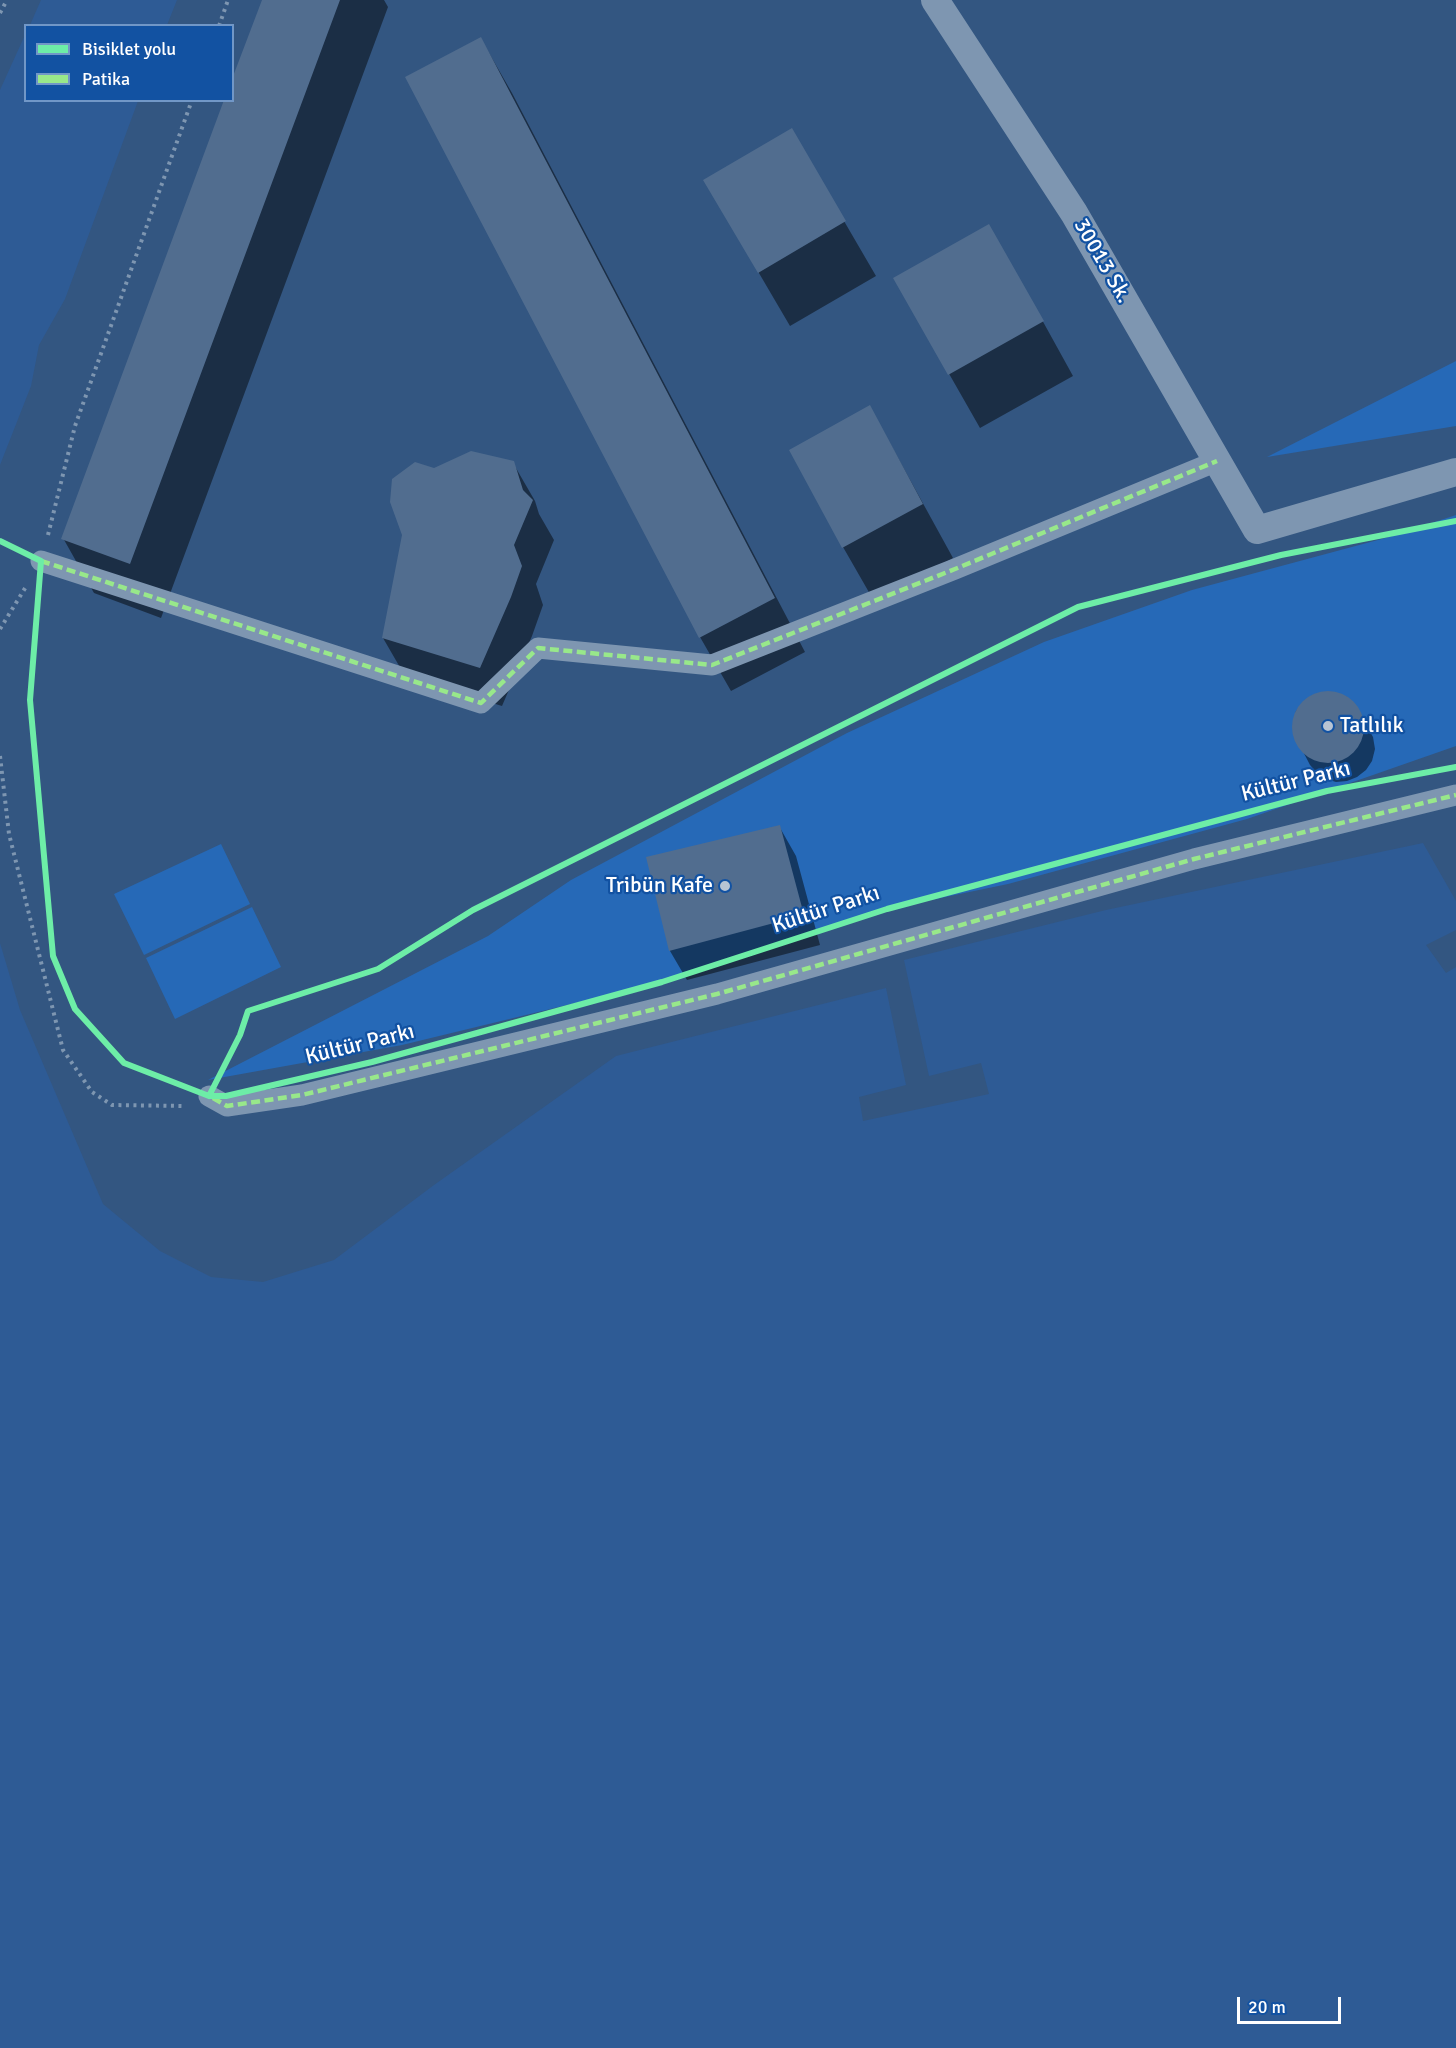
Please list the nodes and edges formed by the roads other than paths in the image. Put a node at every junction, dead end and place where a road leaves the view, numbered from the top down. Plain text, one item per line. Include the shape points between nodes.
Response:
1 (935, 0) edge
2 (1217, 460) junction
3 (1456, 472) edge
4 (41, 561) road end
5 (1456, 795) edge
6 (218, 1101) road end

1 - 2 street, 30013 Sk. via 1074,213
2 - 3 street, 30013 Sk. via 1257,530
2 - 4 street via 712,665 538,648 481,703
5 - 6 street, Kültür Parkı via 1194,859 717,994 302,1095

